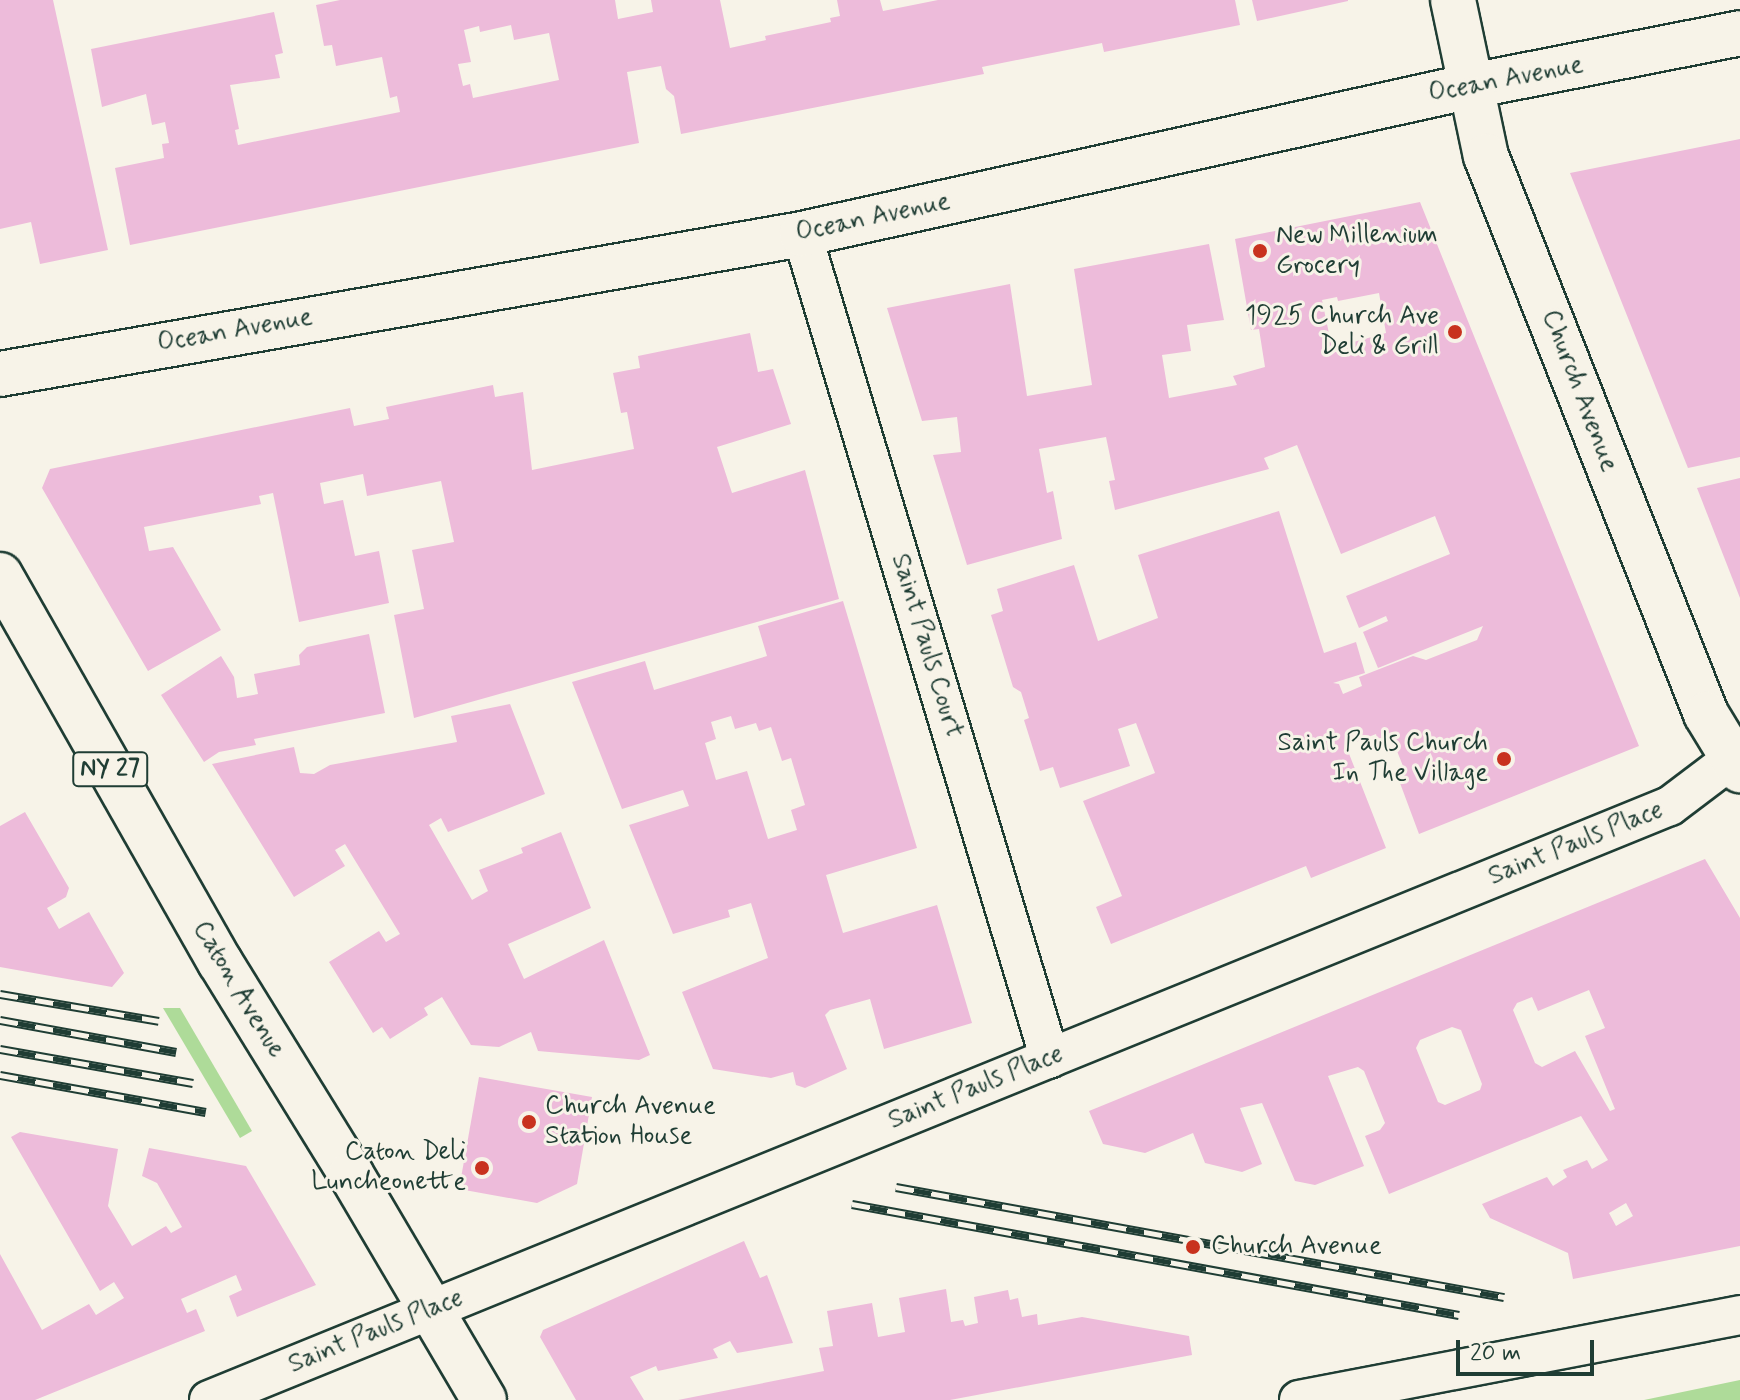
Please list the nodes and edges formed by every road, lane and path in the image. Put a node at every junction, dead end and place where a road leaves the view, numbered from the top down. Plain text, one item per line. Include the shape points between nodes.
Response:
1 (1453, 0) edge
2 (1740, 33) edge
3 (1471, 86) junction
4 (802, 234) junction
5 (0, 374) edge
6 (0, 575) edge
7 (1738, 761) edge
8 (1050, 1059) junction
9 (431, 1309) junction
10 (1740, 1315) edge
11 (209, 1400) edge
12 (484, 1400) edge
13 (1299, 1400) edge

1 - 3 main road, Church Avenue
2 - 3 main road, Ocean Avenue
3 - 4 main road, Ocean Avenue
3 - 7 main road, Church Avenue via 1486,156 1706,714
4 - 5 main road, Ocean Avenue
4 - 8 street, Saint Pauls Court
6 - 9 main road, Caton Avenue / NY 27 via 220,962
7 - 8 street, Saint Pauls Place via 1670,806
8 - 9 street, Saint Pauls Place
9 - 11 street, Saint Pauls Place
9 - 12 main road, Caton Avenue / NY 27
10 - 13 street

